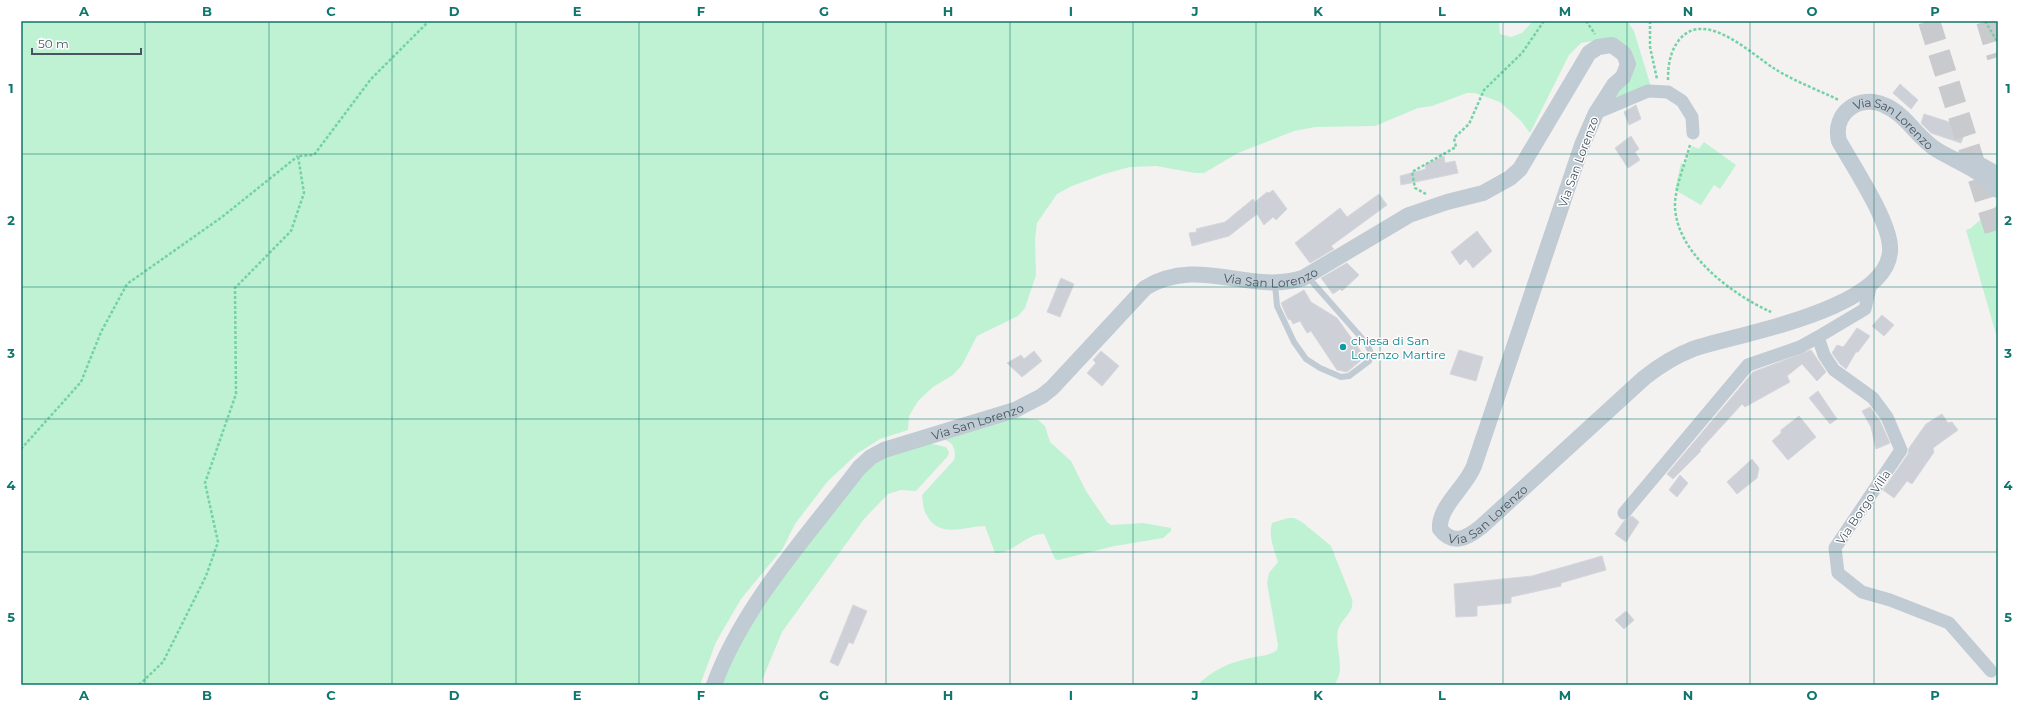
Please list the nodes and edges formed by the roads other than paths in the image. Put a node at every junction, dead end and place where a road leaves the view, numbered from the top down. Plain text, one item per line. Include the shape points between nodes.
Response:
1 (1596, 113) junction
2 (1693, 133) road end
3 (1966, 164) junction
4 (1998, 173) edge
5 (1998, 190) edge
6 (1307, 276) junction
7 (1275, 282) junction
8 (1871, 283) junction
9 (1818, 337) junction
10 (1624, 512) dead end
11 (1991, 671) dead end
12 (714, 685) edge

1 - 2 street via 1648,91 1662,92 1682,101 1692,117
1 - 6 street, Via San Lorenzo via 1627,69 1624,54 1612,45 1598,46 1589,53 1520,170 1492,190 1409,215
1 - 8 street, Via San Lorenzo via 1582,145 1474,466 1465,484 1442,514 1440,529 1445,535 1454,539 1470,536 1662,364 1693,349 1821,312
3 - 4 street via 1978,162
3 - 5 street, Via San Lorenzo via 1977,170
3 - 8 street, Via San Lorenzo via 1936,150 1897,111 1883,104 1867,102 1852,106 1841,116 1837,132 1882,220 1890,247 1884,270
6 - 7 street, Via San Lorenzo
6 - 7 lane via 1367,344 1371,353 1369,361 1349,376 1341,377 1306,359 1294,342 1277,306
7 - 12 street, Via San Lorenzo via 1187,274 1159,280 1145,288 1042,396 1015,410 884,450 871,457 755,603 721,666
8 - 9 street via 1865,309
9 - 10 street via 1800,347 1748,365
9 - 11 street, Via Borgo Villa via 1824,355 1834,370 1873,398 1887,417 1901,450 1835,548 1838,573 1862,592 1890,600 1949,624

